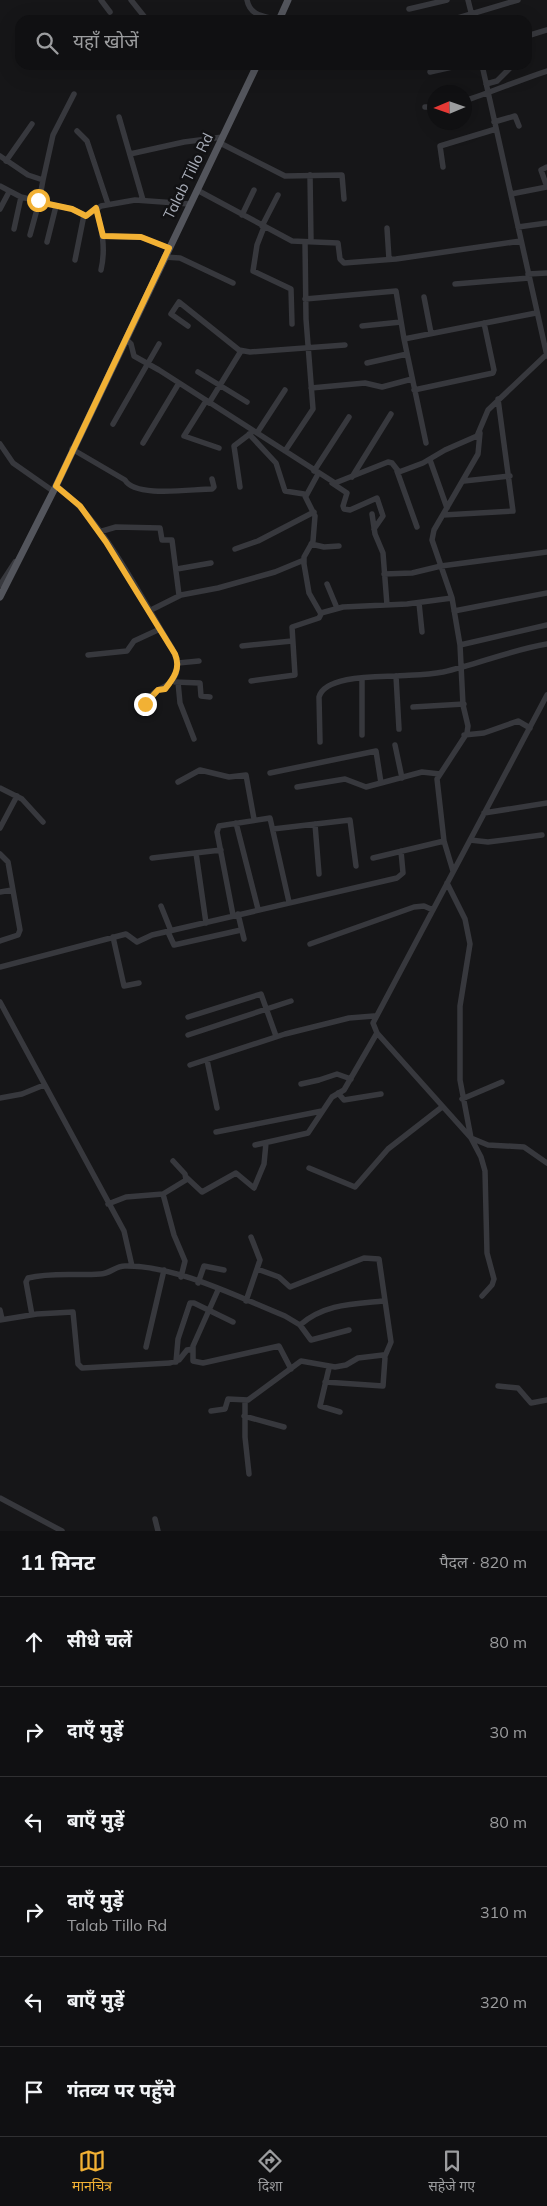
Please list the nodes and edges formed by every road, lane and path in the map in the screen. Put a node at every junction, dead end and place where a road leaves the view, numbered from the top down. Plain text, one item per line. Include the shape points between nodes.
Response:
1 (101, 0) edge
2 (131, 0) edge
3 (247, 0) edge
4 (288, 0) edge
5 (447, 0) edge
6 (468, 0) edge
7 (518, 0) edge
8 (409, 9) dead end
9 (110, 12) dead end
10 (143, 15) edge
11 (260, 15) edge
12 (280, 15) edge
13 (474, 15) edge
14 (477, 15) edge
15 (547, 30) edge
16 (532, 34) edge
17 (255, 70) edge
18 (439, 70) edge
19 (484, 70) edge
20 (508, 70) edge
21 (547, 71) edge
22 (430, 72) dead end
23 (489, 83) junction
24 (490, 93) junction
25 (74, 94) dead end
26 (472, 99) edge
27 (119, 117) dead end
28 (498, 121) junction
29 (32, 124) dead end
30 (519, 126) dead end
31 (496, 129) junction
32 (77, 131) dead end
33 (221, 140) junction
34 (130, 154) junction
35 (0, 156) edge
36 (6, 161) junction
37 (443, 167) dead end
38 (547, 167) edge
39 (310, 176) junction
40 (43, 180) junction
41 (0, 186) edge
42 (547, 187) edge
43 (197, 190) junction
44 (254, 190) dead end
45 (10, 192) junction
46 (513, 194) junction
47 (278, 195) dead end
48 (21, 197) junction
49 (344, 199) dead end
50 (143, 200) junction
51 (38, 202) junction
52 (108, 204) junction
53 (190, 204) junction
54 (56, 206) junction
55 (96, 208) junction
56 (0, 209) edge
57 (84, 215) junction
58 (242, 215) junction
59 (547, 223) edge
60 (263, 226) junction
61 (522, 227) junction
62 (14, 228) dead end
63 (387, 228) dead end
64 (30, 235) dead end
65 (103, 236) junction
66 (521, 241) junction
67 (47, 242) dead end
68 (308, 242) junction
69 (169, 248) junction
70 (164, 257) junction
71 (389, 259) junction
72 (75, 260) dead end
73 (101, 270) dead end
74 (547, 273) edge
75 (531, 275) junction
76 (233, 283) dead end
77 (455, 284) dead end
78 (424, 296) dead end
79 (306, 298) junction
80 (536, 313) junction
81 (401, 322) junction
82 (484, 323) junction
83 (544, 323) edge
84 (292, 324) dead end
85 (188, 326) dead end
86 (362, 326) dead end
87 (431, 333) junction
88 (126, 339) junction
89 (404, 339) junction
90 (159, 344) dead end
91 (345, 345) dead end
92 (308, 348) junction
93 (241, 351) junction
94 (407, 354) junction
95 (547, 355) edge
96 (367, 363) dead end
97 (146, 369) junction
98 (198, 372) dead end
99 (412, 379) junction
100 (177, 386) junction
101 (220, 386) junction
102 (311, 388) junction
103 (284, 390) dead end
104 (414, 390) junction
105 (498, 399) junction
106 (207, 402) junction
107 (246, 402) dead end
108 (391, 414) dead end
109 (349, 417) dead end
110 (113, 424) dead end
111 (252, 433) junction
112 (480, 433) junction
113 (143, 443) dead end
114 (426, 443) dead end
115 (0, 444) edge
116 (219, 448) dead end
117 (72, 450) junction
118 (285, 451) junction
119 (430, 460) junction
120 (397, 471) junction
121 (316, 473) junction
122 (510, 476) junction
123 (352, 477) junction
124 (212, 479) dead end
125 (464, 481) junction
126 (332, 483) junction
127 (240, 487) dead end
128 (55, 489) junction
129 (306, 496) junction
130 (447, 508) junction
131 (314, 512) junction
132 (372, 514) dead end
133 (443, 515) junction
134 (417, 528) dead end
135 (374, 529) junction
136 (99, 532) junction
137 (311, 544) junction
138 (339, 546) dead end
139 (235, 549) dead end
140 (547, 552) edge
141 (21, 555) junction
142 (304, 560) junction
143 (211, 563) dead end
144 (441, 566) junction
145 (176, 569) junction
146 (384, 574) junction
147 (327, 584) dead end
148 (0, 586) edge
149 (547, 593) edge
150 (180, 595) junction
151 (0, 596) edge
152 (452, 598) junction
153 (418, 603) junction
154 (387, 605) junction
155 (337, 608) junction
156 (149, 611) junction
157 (454, 611) junction
158 (321, 613) junction
159 (547, 625) edge
160 (160, 629) junction
161 (422, 632) dead end
162 (292, 641) junction
163 (547, 644) edge
164 (460, 645) junction
165 (242, 646) dead end
166 (88, 656) dead end
167 (199, 661) dead end
168 (178, 663) junction
169 (462, 666) junction
170 (396, 676) junction
171 (362, 678) junction
172 (251, 681) dead end
173 (170, 682) junction
174 (178, 682) junction
175 (547, 695) edge
176 (210, 697) dead end
177 (464, 704) junction
178 (136, 706) dead end
179 (413, 707) dead end
180 (530, 728) junction
181 (399, 729) dead end
182 (362, 735) dead end
183 (464, 735) junction
184 (194, 739) dead end
185 (320, 742) dead end
186 (395, 745) dead end
187 (270, 773) dead end
188 (440, 774) junction
189 (402, 778) junction
190 (178, 782) dead end
191 (381, 783) junction
192 (297, 787) dead end
193 (0, 788) edge
194 (17, 796) junction
195 (547, 803) edge
196 (484, 813) junction
197 (254, 820) junction
198 (43, 822) dead end
199 (236, 822) junction
200 (315, 824) junction
201 (0, 828) edge
202 (273, 829) junction
203 (542, 835) dead end
204 (470, 840) junction
205 (444, 841) junction
206 (221, 850) junction
207 (401, 851) junction
208 (196, 853) junction
209 (0, 854) edge
210 (152, 858) dead end
211 (373, 858) dead end
212 (356, 866) dead end
213 (453, 871) junction
214 (319, 874) dead end
215 (447, 883) junction
216 (12, 890) junction
217 (0, 892) edge
218 (289, 902) junction
219 (161, 906) dead end
220 (258, 909) junction
221 (433, 910) junction
222 (235, 915) junction
223 (206, 923) junction
224 (242, 930) junction
225 (170, 931) junction
226 (113, 937) junction
227 (244, 939) dead end
228 (0, 941) edge
229 (310, 944) dead end
230 (0, 967) edge
231 (140, 983) dead end
232 (291, 1001) dead end
233 (0, 1002) edge
234 (267, 1008) junction
235 (374, 1016) junction
236 (188, 1018) dead end
237 (377, 1033) junction
238 (188, 1034) dead end
239 (276, 1036) junction
240 (206, 1060) junction
241 (190, 1065) dead end
242 (350, 1079) junction
243 (502, 1082) dead end
244 (301, 1084) dead end
245 (44, 1085) junction
246 (338, 1093) junction
247 (381, 1094) dead end
248 (0, 1098) edge
249 (462, 1099) junction
250 (217, 1108) dead end
251 (442, 1108) junction
252 (322, 1111) junction
253 (216, 1132) dead end
254 (471, 1138) junction
255 (266, 1142) junction
256 (254, 1145) dead end
257 (173, 1161) dead end
258 (547, 1163) edge
259 (309, 1168) dead end
260 (186, 1177) junction
261 (163, 1194) junction
262 (108, 1204) junction
263 (251, 1237) dead end
264 (132, 1266) junction
265 (257, 1269) junction
266 (164, 1270) junction
267 (224, 1270) dead end
268 (180, 1276) junction
269 (198, 1282) junction
270 (218, 1290) junction
271 (482, 1296) dead end
272 (246, 1301) junction
273 (383, 1301) junction
274 (0, 1310) edge
275 (209, 1310) junction
276 (32, 1314) junction
277 (1, 1319) edge
278 (233, 1322) dead end
279 (300, 1325) junction
280 (349, 1330) dead end
281 (146, 1348) dead end
282 (193, 1349) junction
283 (385, 1356) junction
284 (176, 1362) junction
285 (329, 1368) junction
286 (291, 1369) junction
287 (325, 1382) junction
288 (498, 1386) dead end
289 (547, 1400) edge
290 (244, 1401) junction
291 (211, 1412) dead end
292 (340, 1412) dead end
293 (244, 1416) junction
294 (284, 1427) dead end
295 (249, 1474) dead end
296 (0, 1498) edge
297 (155, 1519) dead end
298 (62, 1531) edge
299 (158, 1531) edge

1 - 9 street
2 - 10 street
3 - 11 street via 250,10
4 - 12 main road
5 - 8 street
6 - 13 street
7 - 14 street
15 - 16 street
17 - 33 main road, Talab Tillo Rd
18 - 22 street
19 - 23 street
20 - 23 street
21 - 24 street
23 - 24 street
24 - 26 street
24 - 28 street
25 - 40 street via 55,130
27 - 34 street
28 - 30 street via 515,116
28 - 31 street
29 - 36 street
31 - 37 street via 440,146
31 - 46 street
32 - 52 street via 87,141
33 - 34 street via 184,142
33 - 39 street via 285,176
33 - 43 main road, Talab Tillo Rd
34 - 50 street
35 - 36 street
36 - 40 street
38 - 42 street via 541,170
39 - 49 street via 342,175
39 - 68 street
40 - 51 street
41 - 45 street
42 - 46 street
43 - 53 main road, Talab Tillo Rd
43 - 58 street
44 - 58 street
45 - 48 street
45 - 56 street
46 - 61 street
47 - 60 street
48 - 51 street
48 - 62 street
50 - 52 street
50 - 53 street
51 - 54 street
51 - 64 street
52 - 55 street
53 - 69 main road, Talab Tillo Rd
54 - 57 street
54 - 67 street
55 - 57 street
55 - 65 street
57 - 72 street
58 - 60 street
59 - 61 street
60 - 68 street via 292,241
60 - 84 street via 253,271 290,288
61 - 66 street
63 - 71 street
65 - 69 street via 141,237
65 - 73 street
66 - 71 street
66 - 75 street
68 - 71 street via 339,243 342,262
68 - 79 street
69 - 70 main road, Talab Tillo Rd
70 - 76 street via 180,258
70 - 88 main road, Talab Tillo Rd
74 - 75 street
75 - 77 street
75 - 80 street
78 - 87 street
79 - 81 street via 395,290
79 - 92 street
80 - 82 street
80 - 83 street
81 - 86 street
81 - 89 street
82 - 87 street
82 - 104 street via 493,373
83 - 95 street
85 - 93 street via 171,314 179,302
87 - 89 street
88 - 97 street via 131,344 132,355
88 - 117 main road, Talab Tillo Rd
89 - 94 street
90 - 97 street
91 - 92 street
92 - 93 street
92 - 102 street
93 - 101 street
94 - 96 street
94 - 99 street
95 - 105 street
97 - 100 street
97 - 110 street
98 - 101 street
99 - 102 street via 380,388 362,383
99 - 104 street
100 - 106 street
100 - 113 street
101 - 106 street
101 - 107 street
102 - 118 street via 312,409
103 - 111 street
104 - 114 street
105 - 112 street via 485,413
105 - 122 street
106 - 111 street
106 - 116 street via 185,438
108 - 123 street
109 - 121 street
111 - 118 street
111 - 127 street via 234,446
111 - 129 street via 275,462 285,491
112 - 119 street
112 - 125 street via 480,450
115 - 128 street via 13,463
117 - 124 street via 129,485 152,491 213,489
117 - 128 main road, Talab Tillo Rd
118 - 121 street
119 - 120 street
119 - 130 street
120 - 123 street via 388,462
120 - 134 street
121 - 126 street
121 - 129 street
122 - 125 street
122 - 133 street via 512,512
123 - 126 street
125 - 130 street
126 - 135 street via 347,493 344,509 350,510 378,498 383,516
128 - 136 street via 80,506
128 - 141 main road, Talab Tillo Rd
129 - 131 street
130 - 133 street
131 - 137 street
131 - 139 street via 258,541
132 - 135 street
133 - 144 street via 432,534
135 - 146 street via 382,550
136 - 145 street via 116,527 158,527 162,540 172,540
136 - 156 street
137 - 138 street
137 - 142 street
140 - 144 street
141 - 148 street
141 - 151 main road, Talab Tillo Rd
142 - 150 street via 275,572
142 - 158 street via 309,593
143 - 145 street
144 - 146 street via 412,573
144 - 152 street
145 - 150 street
146 - 154 street
147 - 155 street
149 - 157 street
150 - 156 street
152 - 153 street
152 - 157 street
153 - 154 street
153 - 161 street
154 - 155 street
155 - 158 street
156 - 160 street
157 - 164 street
158 - 162 street via 319,618 293,626
159 - 164 street
160 - 166 street via 134,640 127,652
160 - 168 street
162 - 165 street
162 - 172 street via 294,676
163 - 169 street
164 - 169 street
167 - 168 street
168 - 173 street
169 - 170 street via 438,673
169 - 177 street
170 - 171 street
170 - 181 street
171 - 182 street
171 - 185 street via 339,682 320,694
173 - 174 street
173 - 178 street via 145,704
174 - 176 street via 200,683 201,696
174 - 184 street via 180,703
175 - 180 street
177 - 179 street
177 - 183 street via 468,729
180 - 183 street via 516,721 489,732
180 - 196 street
183 - 188 street
186 - 189 street
187 - 191 street via 376,752
188 - 189 street via 425,772
188 - 205 street via 437,782
189 - 191 street
190 - 197 street via 198,770 233,777 246,775
191 - 192 street via 366,787 345,779
193 - 194 street
194 - 198 street
194 - 201 street
195 - 196 street
196 - 204 street
197 - 199 street
197 - 202 street via 269,817
199 - 206 street via 217,827
199 - 220 street
200 - 202 street
200 - 212 street via 352,821
200 - 214 street
202 - 218 street
203 - 204 street via 498,841
204 - 213 street
205 - 207 street
205 - 213 street
206 - 208 street
206 - 222 street
207 - 211 street
207 - 218 street via 401,876
208 - 210 street
208 - 223 street
209 - 216 street via 8,862
213 - 215 street
215 - 221 street
215 - 249 street via 466,919 470,944 460,1006
216 - 217 street
216 - 228 street via 20,932
218 - 220 street
219 - 225 street
220 - 222 street
221 - 229 street via 424,906 414,907
221 - 235 street
222 - 223 street
222 - 224 street
223 - 225 street
224 - 225 street via 176,945 172,943
224 - 227 street
225 - 226 street via 136,942 127,934
226 - 230 street
226 - 231 street via 124,986
232 - 234 street
233 - 245 street
234 - 236 street via 260,994
234 - 238 street
234 - 239 street
235 - 237 street via 373,1026
235 - 239 street via 349,1018
237 - 242 street
237 - 251 street
239 - 240 street
240 - 241 street
240 - 250 street
242 - 244 street via 337,1074
242 - 246 street via 344,1090
243 - 249 street
245 - 248 street
245 - 262 street
246 - 247 street via 344,1100
246 - 252 street
249 - 254 street
251 - 254 street
251 - 259 street via 393,1145 355,1188
252 - 253 street
252 - 255 street via 308,1133
254 - 258 street via 488,1146 524,1147
254 - 271 street via 485,1171 487,1253 494,1279
255 - 256 street
255 - 260 street via 264,1164 254,1188 236,1173 202,1192
257 - 260 street
260 - 261 street via 181,1184
261 - 262 street via 126,1197
261 - 268 street via 185,1262
262 - 264 street via 127,1236
263 - 265 street via 259,1257
264 - 266 street
264 - 276 street via 118,1266 100,1274 28,1278
265 - 272 street
265 - 273 street via 280,1277 290,1287 364,1258 377,1258
266 - 268 street
266 - 281 street
267 - 269 street via 204,1266
268 - 269 street
269 - 270 street
270 - 272 street
270 - 275 street
272 - 279 street
273 - 279 street via 335,1306
273 - 283 street via 391,1342
274 - 277 street
275 - 278 street
275 - 282 street
275 - 284 street via 190,1303 181,1329
276 - 277 street
276 - 284 street via 73,1312 80,1367
279 - 280 street via 314,1340
282 - 284 street via 186,1351
282 - 286 street via 193,1361 199,1363 279,1346
283 - 285 street via 367,1356
283 - 287 street via 383,1386
285 - 286 street via 303,1360
285 - 287 street
286 - 290 street
287 - 292 street via 321,1407
288 - 289 street via 518,1388 531,1404
290 - 291 street via 228,1399 225,1409
290 - 293 street
293 - 294 street
293 - 295 street
296 - 298 street
297 - 299 street

